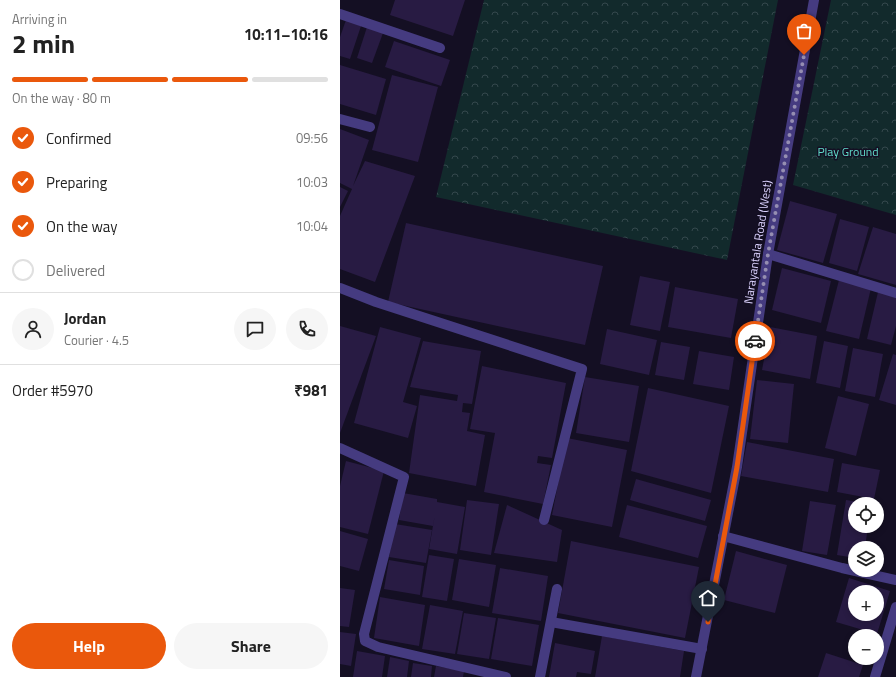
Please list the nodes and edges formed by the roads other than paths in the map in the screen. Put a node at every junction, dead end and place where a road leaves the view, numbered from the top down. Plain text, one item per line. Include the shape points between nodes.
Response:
1 (814, 0) edge
2 (340, 14) edge
3 (440, 48) dead end
4 (340, 119) edge
5 (370, 127) dead end
6 (768, 254) junction
7 (340, 288) edge
8 (896, 293) edge
9 (340, 448) edge
10 (544, 520) dead end
11 (723, 536) junction
12 (896, 580) edge
13 (557, 589) dead end
14 (896, 607) edge
15 (551, 622) junction
16 (702, 649) junction
17 (506, 677) edge
18 (540, 677) edge
19 (696, 677) edge
20 (875, 677) edge

1 - 6 street, Narayantala Road (West)
2 - 3 street
4 - 5 street
6 - 8 street
6 - 11 street, Narayantala Road (West) via 737,467
7 - 10 street via 582,369
9 - 17 street via 404,477 364,634 365,641 378,647
11 - 12 street
11 - 16 street, Narayantala Road (West)
13 - 15 street
14 - 20 street
15 - 16 street
15 - 18 street
16 - 19 street, Narayantala Road (West)

